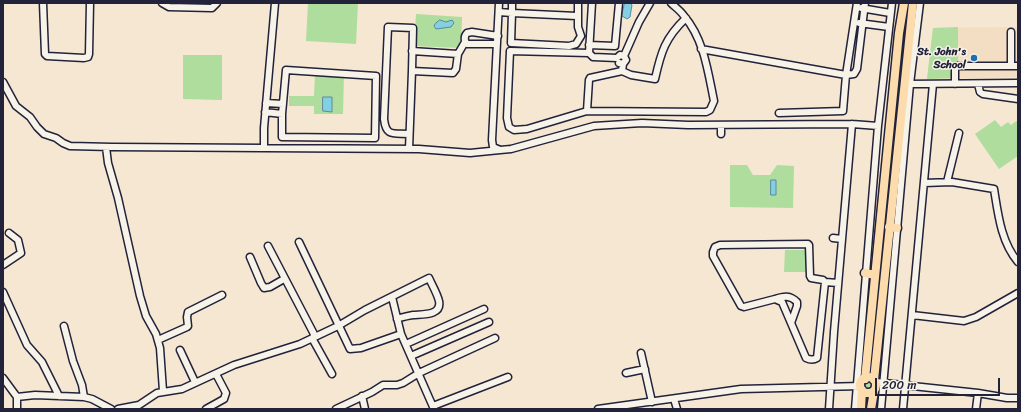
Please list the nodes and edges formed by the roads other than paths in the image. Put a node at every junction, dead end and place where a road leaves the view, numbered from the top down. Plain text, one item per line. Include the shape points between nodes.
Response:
1 (43, 3) edge
2 (90, 3) edge
3 (162, 3) edge
4 (217, 3) edge
5 (275, 3) edge
6 (499, 3) edge
7 (512, 3) edge
8 (578, 3) edge
9 (592, 3) edge
10 (619, 3) edge
11 (650, 3) edge
12 (671, 3) edge
13 (892, 3) edge
14 (904, 3) edge
15 (913, 3) edge
16 (920, 3) edge
17 (857, 5) edge
18 (678, 6) edge
19 (864, 6) edge
20 (499, 12) junction
21 (512, 13) junction
22 (890, 13) junction
23 (577, 16) junction
24 (686, 18) junction
25 (858, 23) junction
26 (889, 27) junction
27 (1011, 32) dead end
28 (498, 36) junction
29 (465, 42) junction
30 (497, 44) junction
31 (590, 45) junction
32 (701, 49) junction
33 (412, 50) junction
34 (589, 53) junction
35 (458, 54) junction
36 (624, 56) junction
37 (617, 58) junction
38 (623, 64) junction
39 (1015, 66) edge
40 (412, 70) junction
41 (622, 71) junction
42 (846, 76) junction
43 (3, 82) edge
44 (1018, 83) edge
45 (907, 84) junction
46 (933, 84) junction
47 (955, 84) junction
48 (978, 84) junction
49 (1018, 99) edge
50 (266, 103) junction
51 (283, 104) junction
52 (494, 104) junction
53 (508, 104) junction
54 (587, 111) junction
55 (265, 112) junction
56 (779, 113) dead end
57 (282, 114) junction
58 (852, 124) junction
59 (721, 125) junction
60 (878, 126) junction
61 (959, 133) dead end
62 (409, 134) junction
63 (721, 134) dead end
64 (106, 147) junction
65 (264, 148) junction
66 (408, 149) junction
67 (500, 150) junction
68 (947, 182) junction
69 (924, 183) junction
70 (9, 232) dead end
71 (833, 238) dead end
72 (842, 239) junction
73 (299, 242) dead end
74 (268, 246) dead end
75 (250, 257) dead end
76 (1018, 262) edge
77 (3, 265) edge
78 (865, 273) junction
79 (875, 274) junction
80 (284, 279) junction
81 (825, 282) junction
82 (838, 283) junction
83 (3, 292) edge
84 (1018, 294) edge
85 (222, 295) dead end
86 (392, 298) junction
87 (775, 299) junction
88 (484, 309) dead end
89 (912, 315) junction
90 (398, 319) junction
91 (488, 322) dead end
92 (791, 323) junction
93 (64, 326) dead end
94 (338, 326) junction
95 (401, 334) junction
96 (313, 337) junction
97 (495, 338) dead end
98 (158, 340) junction
99 (406, 344) junction
100 (180, 350) dead end
101 (641, 353) dead end
102 (411, 356) junction
103 (645, 369) junction
104 (419, 373) junction
105 (626, 373) dead end
106 (216, 374) junction
107 (332, 374) dead end
108 (508, 377) dead end
109 (3, 378) edge
110 (878, 381) junction
111 (195, 382) junction
112 (861, 385) junction
113 (906, 385) junction
114 (831, 386) junction
115 (163, 391) junction
116 (874, 391) junction
117 (978, 393) junction
118 (59, 396) junction
119 (362, 396) junction
120 (18, 397) junction
121 (84, 397) junction
122 (1018, 398) edge
123 (674, 399) junction
124 (652, 402) junction
125 (140, 407) edge
126 (433, 407) edge
127 (17, 409) edge
128 (111, 409) edge
129 (118, 409) edge
130 (206, 409) edge
131 (336, 409) edge
132 (366, 409) edge
133 (598, 409) edge
134 (676, 409) edge
135 (829, 409) edge
136 (855, 409) edge
137 (861, 409) edge
138 (871, 409) edge
139 (881, 409) edge
140 (903, 409) edge
141 (976, 409) edge

1 - 2 street via 45,54 84,58 89,54
3 - 4 street via 169,7 212,8
5 - 50 street
6 - 20 street
7 - 21 street
8 - 23 street
9 - 31 street
10 - 31 street via 615,46
11 - 36 street
12 - 18 street
13 - 22 street
14 - 79 main road
15 - 45 main road
16 - 45 street
17 - 19 street
17 - 25 street
18 - 24 street
19 - 22 street
19 - 25 street
20 - 21 street
20 - 28 street
21 - 23 street
21 - 23 street via 511,43 569,46 576,44 581,36
22 - 26 street
24 - 32 street via 698,38
24 - 41 street via 673,30 661,52 655,79
25 - 26 street
25 - 42 street
25 - 42 street via 858,69 854,74
26 - 60 street
27 - 39 street
28 - 29 street via 469,32 465,35
28 - 30 street
29 - 30 street
29 - 35 street
30 - 52 street
31 - 34 street
32 - 42 street
32 - 54 street via 714,101 710,110
33 - 35 street
33 - 40 street
33 - 62 street via 413,28 388,26 385,126 390,133
34 - 37 street via 593,57
34 - 53 street via 510,51
35 - 40 street via 453,73
36 - 37 street via 620,55
36 - 38 street via 626,60
37 - 38 street via 618,63
38 - 41 street
39 - 47 street via 955,66
40 - 62 street
41 - 54 street via 590,78
42 - 56 street via 842,112
43 - 64 street via 16,106 30,117 41,132 70,146
44 - 48 street
45 - 46 street
45 - 110 main road
46 - 47 street
46 - 69 street
47 - 48 street
48 - 49 street via 983,94
50 - 51 street
50 - 55 street
51 - 57 street
51 - 57 street via 286,70 376,76 375,138 282,137
52 - 53 street
52 - 67 street via 492,140 494,147
53 - 54 street via 509,127 514,130 527,129
55 - 57 street
55 - 65 street
58 - 59 street
58 - 60 street
58 - 72 street
59 - 63 street
59 - 67 street via 642,123 594,126
60 - 78 street
61 - 68 street
62 - 66 street
64 - 65 street
64 - 98 street via 140,296 146,316
65 - 66 street
66 - 67 street via 470,153
68 - 69 street
68 - 76 street via 994,189 999,221 1009,249
69 - 89 street
70 - 77 street via 18,240 21,253
71 - 72 street
72 - 82 street
73 - 94 street
74 - 80 street
75 - 80 street via 264,288
78 - 79 main road
78 - 112 street
79 - 112 main road
80 - 96 street
81 - 82 street
81 - 87 street via 810,276 808,244 715,247 714,256 741,306
81 - 92 street via 817,358 806,358
82 - 114 street
83 - 118 street via 27,345 42,362
84 - 89 street via 964,321
85 - 98 street via 188,312 187,328
86 - 90 street
86 - 90 street via 428,278 439,301 438,307 432,313
86 - 94 street
87 - 92 street via 782,302
87 - 92 street via 787,296 797,302
88 - 99 street
89 - 113 street
90 - 95 street
91 - 102 street
93 - 121 street
94 - 95 street via 352,350
94 - 96 street
95 - 99 street
96 - 106 street
96 - 107 street
97 - 104 street
98 - 115 street
99 - 102 street
100 - 111 street
101 - 103 street
102 - 104 street
103 - 105 street
103 - 124 street
104 - 119 street via 403,383 384,385
104 - 126 street
106 - 111 street
106 - 130 street via 226,396
108 - 126 street
109 - 120 street
110 - 112 main road via 869,378
110 - 113 street
110 - 116 main road
110 - 139 street
111 - 115 street via 182,389
112 - 114 street
112 - 116 main road via 866,393
112 - 136 street
112 - 137 main road
113 - 117 street
113 - 140 street
114 - 123 street via 741,389
114 - 135 street
115 - 125 street
116 - 138 main road
117 - 122 street
117 - 141 street
118 - 120 street
118 - 121 street
119 - 131 street
119 - 132 street
120 - 127 street
121 - 128 street
123 - 124 street
123 - 134 street
124 - 133 street
125 - 129 street

